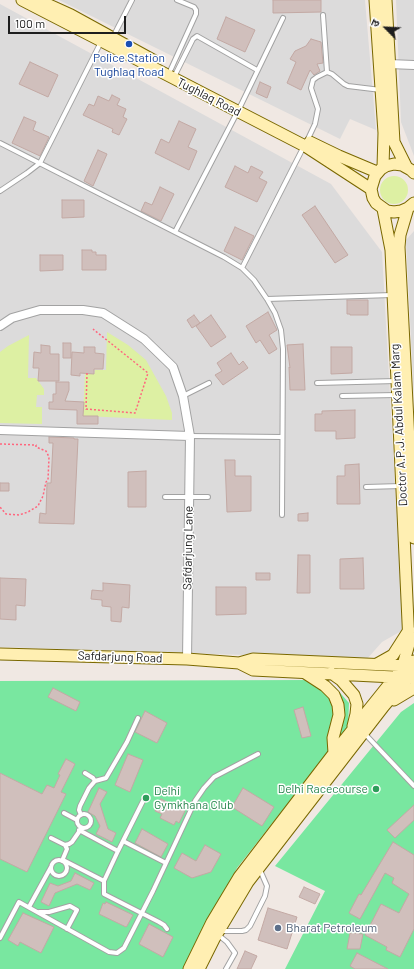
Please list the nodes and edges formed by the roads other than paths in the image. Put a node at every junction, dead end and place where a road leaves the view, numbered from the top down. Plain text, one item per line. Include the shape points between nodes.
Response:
1 (22, 0) edge
2 (132, 0) edge
3 (177, 0) edge
4 (375, 0) edge
5 (386, 0) edge
6 (42, 1) edge
7 (323, 15) dead end
8 (283, 18) dead end
9 (113, 38) junction
10 (101, 41) junction
11 (389, 64) junction
12 (414, 65) edge
13 (257, 70) junction
14 (174, 71) junction
15 (327, 72) junction
16 (381, 90) junction
17 (240, 108) junction
18 (389, 133) junction
19 (0, 143) edge
20 (306, 143) junction
21 (40, 163) junction
22 (380, 170) junction
23 (410, 170) edge
24 (371, 189) junction
25 (0, 191) edge
26 (412, 205) edge
27 (383, 209) junction
28 (176, 232) junction
29 (242, 268) junction
30 (393, 295) junction
31 (267, 299) junction
32 (0, 326) edge
33 (404, 380) junction
34 (209, 383) dead end
35 (317, 383) dead end
36 (398, 395) junction
37 (184, 396) junction
38 (342, 396) dead end
39 (411, 421) edge
40 (0, 430) edge
41 (190, 436) junction
42 (282, 437) junction
43 (412, 476) edge
44 (402, 486) junction
45 (366, 487) dead end
46 (165, 496) dead end
47 (189, 497) junction
48 (208, 497) dead end
49 (282, 515) dead end
50 (414, 538) edge
51 (411, 603) edge
52 (409, 630) junction
53 (0, 654) edge
54 (187, 660) junction
55 (239, 664) junction
56 (376, 665) junction
57 (411, 665) edge
58 (305, 672) junction
59 (331, 673) junction
60 (396, 677) junction
61 (411, 678) edge
62 (414, 688) edge
63 (384, 706) junction
64 (138, 718) dead end
65 (363, 732) junction
66 (351, 733) junction
67 (334, 753) junction
68 (258, 754) dead end
69 (85, 774) dead end
70 (95, 781) junction
71 (414, 786) edge
72 (143, 801) dead end
73 (64, 813) dead end
74 (81, 814) junction
75 (77, 820) junction
76 (80, 829) junction
77 (51, 838) dead end
78 (123, 840) junction
79 (65, 845) junction
80 (118, 851) junction
81 (62, 861) junction
82 (166, 863) junction
83 (52, 866) junction
84 (258, 868) junction
85 (104, 881) junction
86 (29, 907) junction
87 (37, 912) junction
88 (142, 913) junction
89 (67, 928) junction
90 (167, 929) dead end
91 (218, 932) junction
92 (0, 938) edge
93 (202, 967) edge
94 (189, 969) edge
95 (226, 969) edge

1 - 10 main road, Tughlaq Road
2 - 9 lane
3 - 14 lane via 194,7 196,14
4 - 16 main road
5 - 11 main road
6 - 9 main road, Tughlaq Road
7 - 15 lane
8 - 13 lane
9 - 14 main road, Tughlaq Road
10 - 17 main road, Tughlaq Road
10 - 21 lane
11 - 12 street
11 - 18 main road
13 - 14 lane via 197,36 192,38
13 - 17 lane
14 - 17 main road, Tughlaq Road
15 - 16 lane via 348,86
15 - 20 lane via 316,77 311,84 318,109 315,124
16 - 18 main road
17 - 20 main road, Tughlaq Road
17 - 28 lane
18 - 22 main road
18 - 23 main road
19 - 21 lane
20 - 22 main road, Tughlaq Road
20 - 24 main road, Tughlaq Road
20 - 29 lane
21 - 25 lane
21 - 28 lane
22 - 23 main road via 394,164
22 - 24 main road via 373,180
24 - 27 main road via 374,198
26 - 27 main road via 394,212
26 - 33 main road, Doctor A.P.J. Abdul Kalam Marg via 400,235 399,247
27 - 30 main road, Doctor A.P.J. Abdul Kalam Marg via 391,250
28 - 29 lane
29 - 31 lane
30 - 31 lane
30 - 33 main road, Doctor A.P.J. Abdul Kalam Marg
31 - 42 lane via 281,330
32 - 37 street, Safdarjung Lane via 12,318 40,310 83,310 103,313 144,338 172,367
33 - 35 lane
33 - 36 main road, Doctor A.P.J. Abdul Kalam Marg
33 - 39 main road, Doctor A.P.J. Abdul Kalam Marg
34 - 37 lane
36 - 38 lane
36 - 44 main road, Doctor A.P.J. Abdul Kalam Marg
37 - 41 street, Safdarjung Lane
39 - 43 main road, Doctor A.P.J. Abdul Kalam Marg
40 - 41 street
41 - 42 lane
41 - 47 street, Safdarjung Lane
42 - 49 lane
43 - 50 main road, Doctor A.P.J. Abdul Kalam Marg
44 - 45 lane
44 - 51 main road, Doctor A.P.J. Abdul Kalam Marg
46 - 47 lane
47 - 48 lane
47 - 54 street, Safdarjung Lane
51 - 52 main road, Doctor A.P.J. Abdul Kalam Marg
52 - 56 main road via 393,655
52 - 57 main road, Doctor A.P.J. Abdul Kalam Marg
53 - 54 main road, Safdarjung Road
54 - 55 main road, Safdarjung Road
55 - 56 main road, Safdarjung Road via 253,659
55 - 58 main road, Safdarjung Road via 253,670
56 - 57 main road, Safdarjung Road
57 - 60 main road
57 - 61 main road
58 - 59 main road, Safdarjung Road
58 - 67 main road via 334,695 338,705 339,715 333,738
59 - 60 main road, Safdarjung Road
59 - 66 main road via 342,680 354,695 357,704
60 - 61 main road, Safdarjung Road
60 - 66 main road
61 - 63 main road
62 - 63 main road
63 - 65 main road
64 - 70 lane via 111,771 106,778
65 - 71 lane
65 - 84 main road
66 - 67 main road
67 - 94 main road via 239,877 212,922
68 - 82 lane via 214,777 204,788 195,801
69 - 70 lane
70 - 74 lane via 80,806
72 - 78 lane
73 - 75 lane
74 - 75 lane
74 - 76 lane via 88,815 92,821 88,828
75 - 76 lane
76 - 79 lane via 72,842
76 - 80 lane
77 - 79 lane
78 - 80 lane
78 - 82 lane
79 - 81 lane via 67,848
80 - 85 lane
81 - 83 lane via 55,862
81 - 83 lane via 66,864 67,870 62,876 54,875
81 - 85 lane
82 - 88 lane
83 - 86 lane
84 - 91 main road
84 - 91 lane via 267,886 265,896 250,926 246,930
85 - 88 lane via 104,894
86 - 87 lane
86 - 92 lane via 19,902
87 - 89 lane
87 - 89 lane via 70,906 77,910
88 - 89 lane via 124,948 117,953 109,952
88 - 90 lane
91 - 93 main road
91 - 95 lane via 235,953

